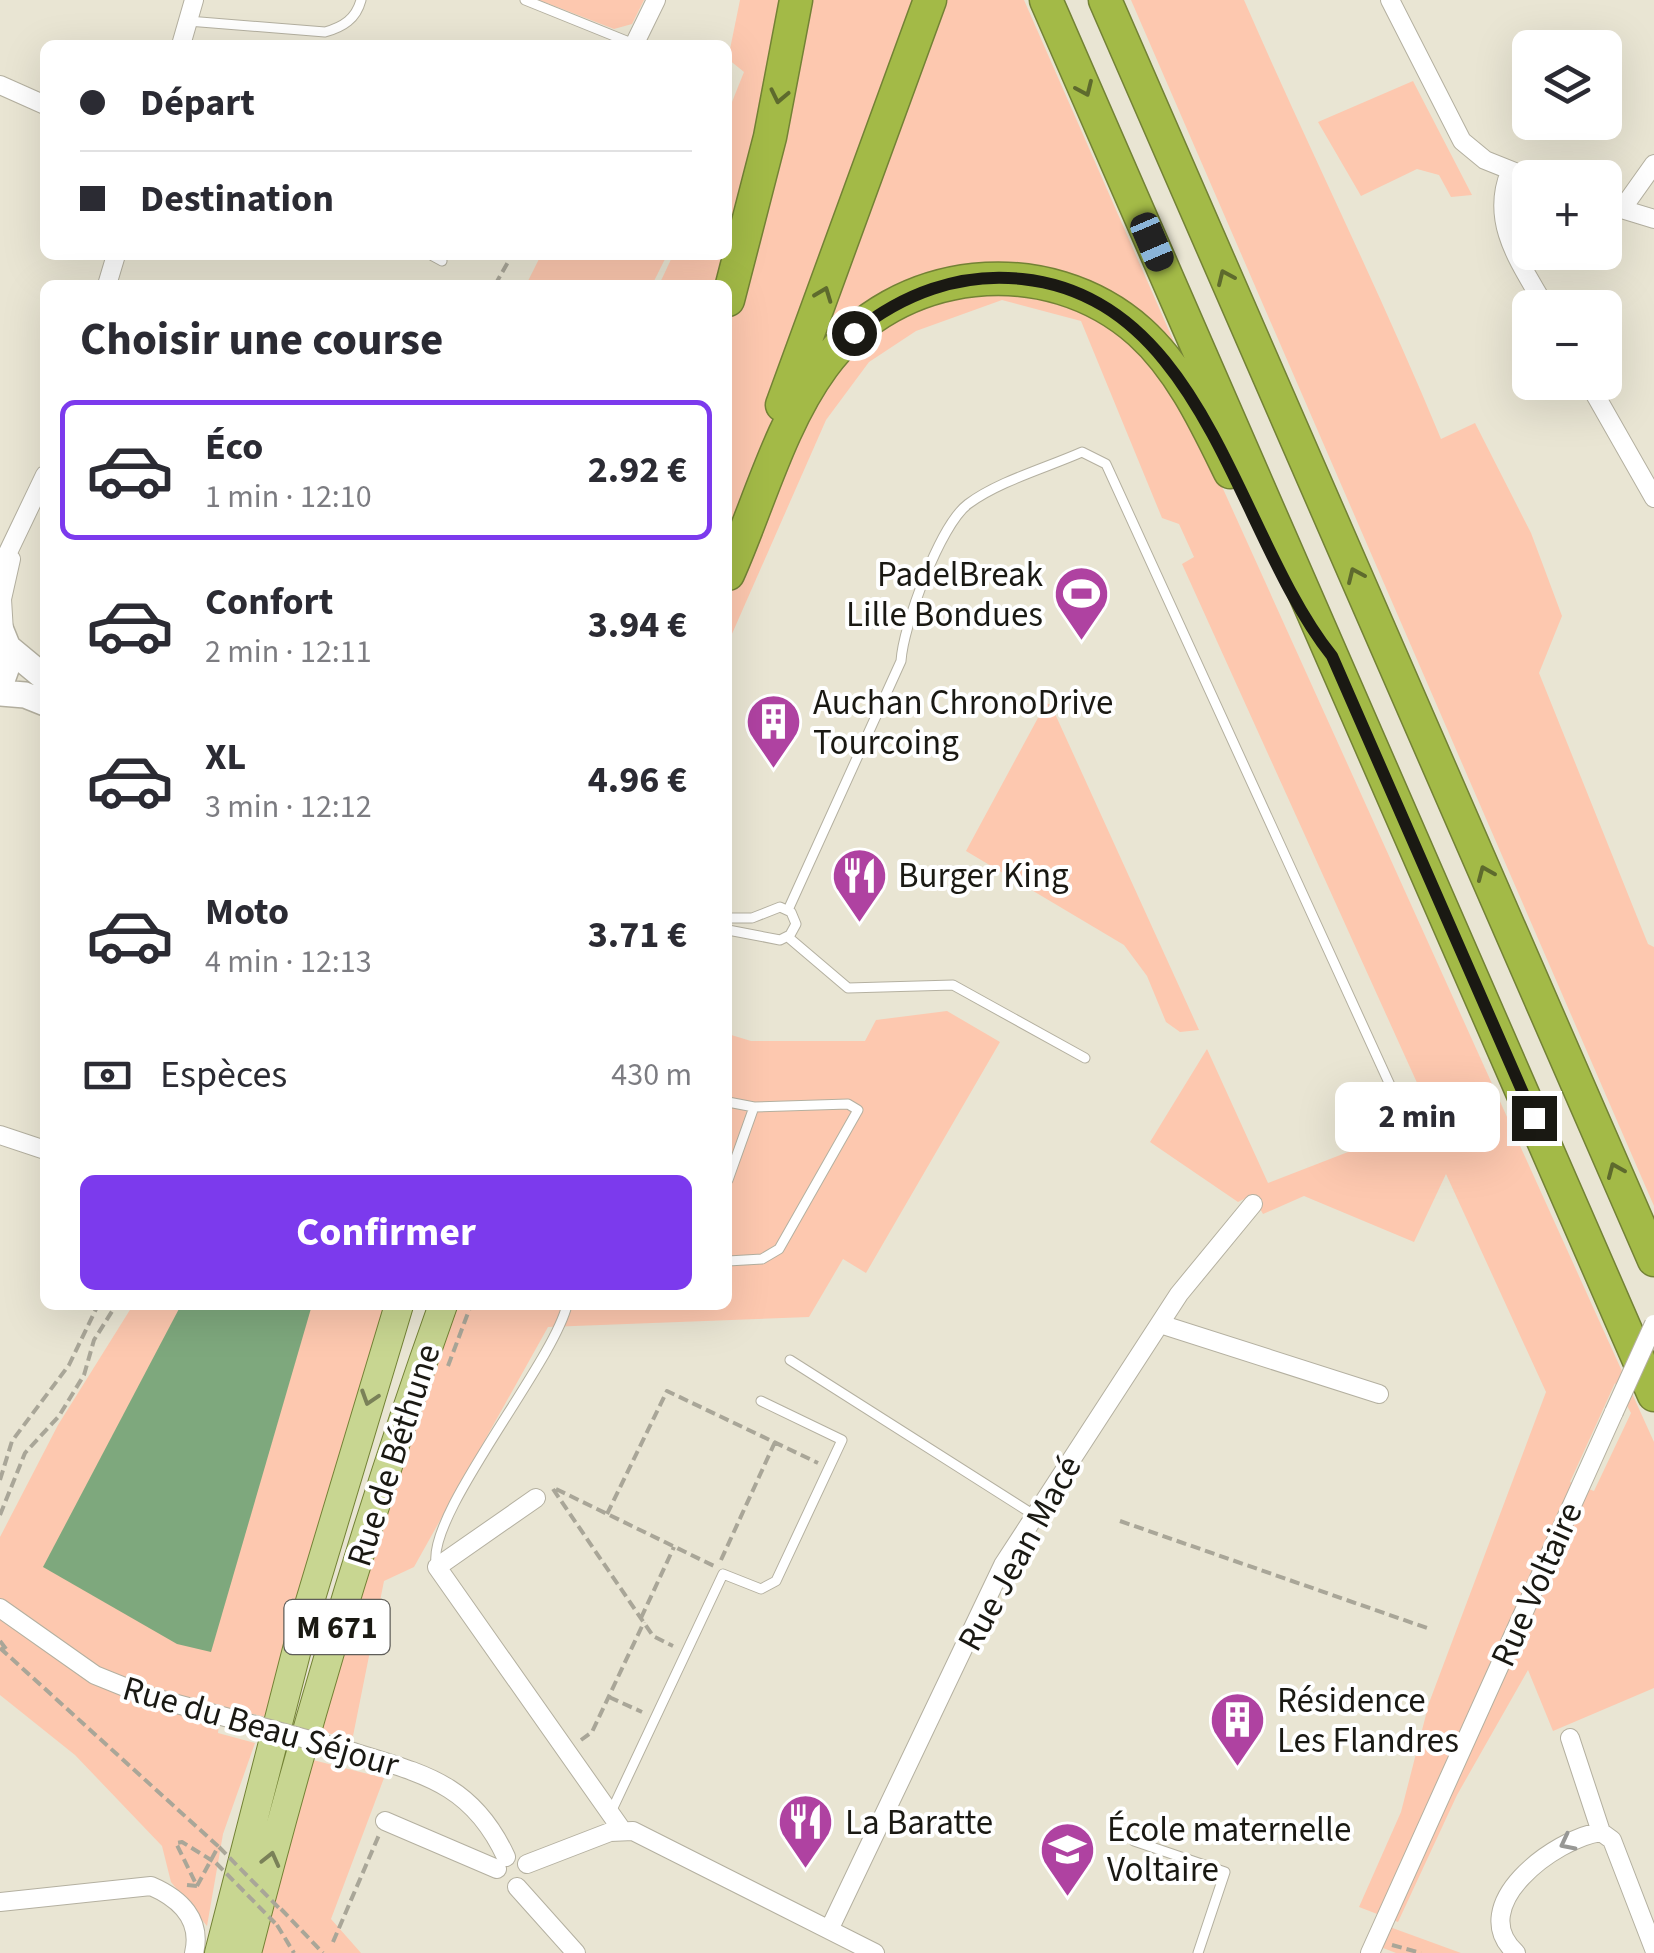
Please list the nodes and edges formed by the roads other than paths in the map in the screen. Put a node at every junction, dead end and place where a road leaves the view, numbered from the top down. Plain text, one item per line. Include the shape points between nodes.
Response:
1 (194, 0) edge
2 (362, 0) edge
3 (525, 0) edge
4 (656, 0) edge
5 (796, 0) edge
6 (930, 0) edge
7 (1046, 0) edge
8 (1105, 0) edge
9 (1390, 0) edge
10 (188, 21) junction
11 (182, 40) edge
12 (622, 40) edge
13 (636, 40) edge
14 (0, 85) edge
15 (40, 102) edge
16 (1654, 164) edge
17 (1510, 172) joint
18 (1622, 198) edge
19 (1622, 210) edge
20 (1654, 219) edge
21 (732, 284) edge
22 (1536, 290) edge
23 (1598, 400) edge
24 (40, 487) edge
25 (1654, 498) edge
26 (732, 538) edge
27 (15, 546) junction
28 (732, 565) edge
29 (0, 570) edge
30 (5, 636) edge
31 (1332, 656) junction
32 (40, 673) edge
33 (0, 690) edge
34 (40, 701) edge
35 (788, 910) junction
36 (766, 914) junction
37 (732, 918) edge
38 (732, 931) edge
39 (767, 935) junction
40 (788, 937) junction
41 (1085, 1058) dead end
42 (1395, 1096) dead end
43 (732, 1103) edge
44 (754, 1107) junction
45 (0, 1135) edge
46 (40, 1148) edge
47 (732, 1169) edge
48 (1253, 1204) dead end
49 (732, 1260) edge
50 (1654, 1260) edge
51 (398, 1310) edge
52 (442, 1310) edge
53 (565, 1310) edge
54 (1160, 1324) junction
55 (1654, 1324) edge
56 (790, 1360) dead end
57 (1379, 1394) dead end
58 (1654, 1394) edge
59 (760, 1401) dead end
60 (536, 1498) dead end
61 (1034, 1515) junction
62 (437, 1567) junction
63 (0, 1608) edge
64 (1570, 1738) dead end
65 (610, 1813) junction
66 (385, 1822) road end
67 (622, 1830) junction
68 (1602, 1832) junction
69 (1134, 1841) dead end
70 (502, 1863) junction
71 (527, 1864) junction
72 (517, 1887) junction
73 (0, 1902) edge
74 (830, 1930) junction
75 (1373, 1946) edge
76 (1654, 1949) edge
77 (194, 1953) edge
78 (219, 1953) edge
79 (247, 1953) edge
80 (576, 1953) edge
81 (875, 1953) edge
82 (1198, 1953) edge
83 (1516, 1953) edge

1 - 10 street
2 - 10 lane via 341,28 324,32
3 - 12 lane
4 - 13 street
5 -> 21 highway
26 -> 6 highway
7 -> 31 highway
50 -> 8 highway
9 - 17 street via 1454,130 1473,152
10 - 11 street
14 - 15 street
16 - 18 street
17 - 22 street via 1502,196 1504,230
19 - 20 street
23 - 25 street
24 - 27 street
27 - 29 street
27 - 30 street via 2,599
28 - 31 highway via 802,402 842,344 882,312 936,287 980,278 1031,280 1115,313 1169,364 1220,450 1290,598
30 - 32 street
30 - 33 street via 10,667
31 - 58 highway
33 - 34 street
35 - 36 lane
35 - 40 lane via 796,924
35 - 42 lane via 901,661 902,638 952,518 970,502 1082,452 1106,464
36 - 37 lane
36 - 39 lane
38 - 39 lane
39 - 40 lane
40 - 41 lane via 848,988 952,985
43 - 44 lane
44 - 47 lane
44 - 49 lane via 848,1104 858,1114 779,1249 762,1259
45 - 46 street
48 - 54 street, Rue Jean Macé
51 -> 78 main road, Rue de Béthune / M 671 via 300,1636
79 -> 52 main road, Rue de Béthune / M 671 via 386,1464
53 - 62 lane via 455,1503 436,1547
54 - 57 street
54 - 61 street, Rue Jean Macé
55 - 75 street, Rue Voltaire, bridge
56 - 61 lane
59 - 65 lane via 842,1440 776,1582 756,1588 720,1571
60 - 62 street
61 - 74 street, Rue Jean Macé
62 - 65 street
63 - 70 street, Rue du Beau Séjour, bridge via 95,1675 147,1696 350,1751 449,1787 481,1812
64 - 68 street
65 - 67 street
66 - 70 street
67 - 71 street
67 - 74 street
68 - 76 street via 1612,1840
68 -> 83 street via 1554,1849 1512,1892 1500,1930
69 - 82 lane via 1225,1872
70 - 71 street via 516,1856
70 - 72 street via 502,1884
71 - 72 street via 527,1879
72 - 80 street
73 - 77 street via 151,1886 196,1923
74 - 81 street

